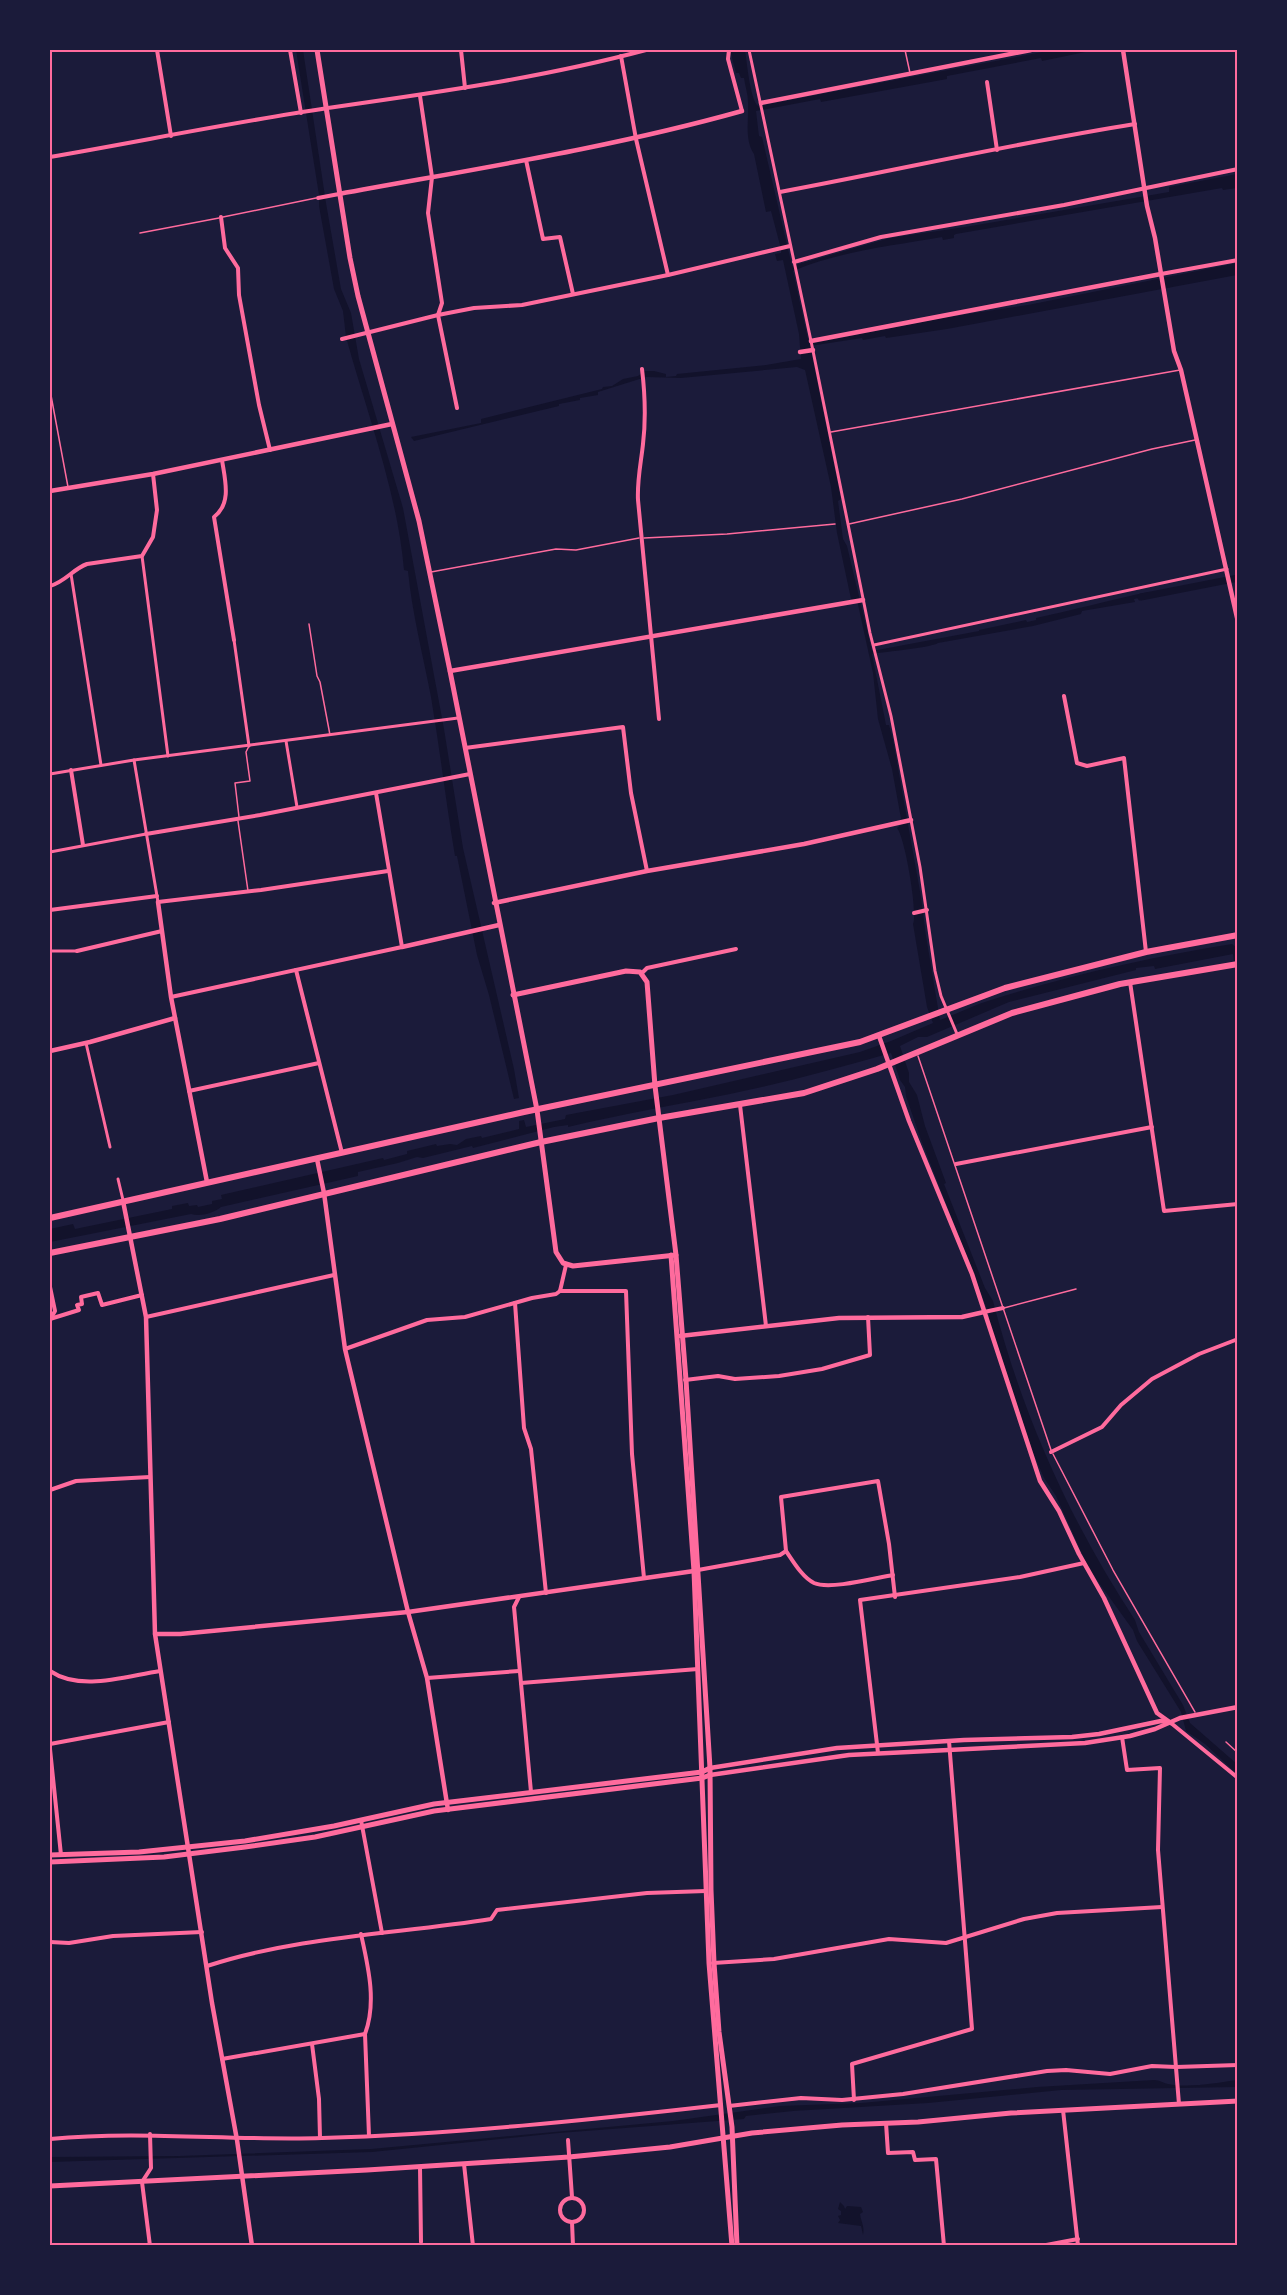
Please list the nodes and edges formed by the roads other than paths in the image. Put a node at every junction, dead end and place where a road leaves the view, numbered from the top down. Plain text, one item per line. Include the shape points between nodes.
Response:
1 (157, 50) edge
2 (290, 50) edge
3 (317, 50) edge
4 (461, 50) edge
5 (645, 50) edge
6 (729, 50) edge
7 (749, 50) edge
8 (905, 50) edge
9 (1031, 50) edge
10 (1016, 51) edge
11 (1125, 51) edge
12 (621, 56) junction
13 (910, 73) junction
14 (987, 82) dead end
15 (465, 88) junction
16 (420, 96) junction
17 (761, 104) junction
18 (327, 108) junction
19 (742, 111) joint
20 (302, 112) junction
21 (1135, 124) junction
22 (171, 136) junction
23 (636, 139) junction
24 (997, 150) junction
25 (50, 157) edge
26 (526, 160) junction
27 (1238, 169) edge
28 (432, 177) junction
29 (1144, 187) junction
30 (780, 192) junction
31 (339, 194) junction
32 (318, 198) joint
33 (221, 217) junction
34 (140, 233) dead end
35 (789, 246) junction
36 (1238, 260) edge
37 (794, 266) junction
38 (668, 276) junction
39 (1161, 276) junction
40 (573, 294) junction
41 (438, 315) junction
42 (367, 332) junction
43 (343, 338) dead end
44 (812, 346) junction
45 (800, 352) dead end
46 (642, 370) dead end
47 (1181, 370) junction
48 (50, 390) edge
49 (457, 408) dead end
50 (392, 424) junction
51 (830, 433) junction
52 (1196, 440) junction
53 (270, 450) junction
54 (222, 460) junction
55 (153, 474) junction
56 (68, 488) junction
57 (50, 491) edge
58 (835, 524) dead end
59 (849, 524) junction
60 (640, 538) junction
61 (142, 556) junction
62 (1227, 569) junction
63 (430, 572) junction
64 (71, 574) junction
65 (50, 586) edge
66 (863, 600) junction
67 (1238, 622) edge
68 (309, 624) dead end
69 (651, 636) junction
70 (234, 640) joint
71 (874, 647) junction
72 (450, 671) junction
73 (1064, 696) dead end
74 (459, 718) junction
75 (660, 719) dead end
76 (330, 736) junction
77 (286, 741) junction
78 (249, 746) junction
79 (465, 748) junction
80 (168, 756) junction
81 (134, 760) junction
82 (101, 765) junction
83 (71, 770) junction
84 (50, 774) edge
85 (470, 774) junction
86 (376, 793) junction
87 (296, 808) junction
88 (238, 819) junction
89 (910, 820) junction
90 (146, 834) junction
91 (83, 846) junction
92 (50, 852) edge
93 (388, 871) junction
94 (647, 871) junction
95 (248, 892) junction
96 (157, 896) junction
97 (158, 902) junction
98 (494, 903) junction
99 (50, 910) edge
100 (925, 911) junction
101 (914, 913) dead end
102 (499, 925) junction
103 (162, 931) junction
104 (1237, 936) edge
105 (402, 947) junction
106 (736, 949) dead end
107 (50, 951) edge
108 (77, 951) joint
109 (1146, 952) junction
110 (1235, 964) edge
111 (296, 970) junction
112 (642, 973) junction
113 (1130, 982) junction
114 (513, 995) junction
115 (171, 997) junction
116 (945, 1012) junction
117 (175, 1018) junction
118 (956, 1032) junction
119 (880, 1039) junction
120 (86, 1043) junction
121 (50, 1050) edge
122 (913, 1054) junction
123 (889, 1062) junction
124 (319, 1063) junction
125 (655, 1088) junction
126 (189, 1091) junction
127 (740, 1105) junction
128 (538, 1113) junction
129 (659, 1116) junction
130 (1152, 1127) junction
131 (541, 1139) junction
132 (110, 1147) dead end
133 (342, 1153) junction
134 (317, 1160) junction
135 (956, 1164) junction
136 (118, 1179) dead end
137 (207, 1182) junction
138 (323, 1190) junction
139 (123, 1201) junction
140 (1238, 1204) edge
141 (50, 1218) edge
142 (131, 1236) junction
143 (50, 1253) edge
144 (674, 1255) junction
145 (566, 1264) junction
146 (334, 1275) junction
147 (50, 1287) edge
148 (1076, 1289) dead end
149 (560, 1291) junction
150 (142, 1295) junction
151 (515, 1303) junction
152 (1003, 1308) junction
153 (986, 1312) junction
154 (868, 1316) junction
155 (146, 1317) junction
156 (50, 1319) edge
157 (766, 1326) junction
158 (680, 1336) junction
159 (1238, 1340) edge
160 (345, 1349) junction
161 (683, 1380) junction
162 (1051, 1452) junction
163 (150, 1477) junction
164 (50, 1490) edge
165 (786, 1551) junction
166 (1084, 1563) junction
167 (696, 1570) junction
168 (893, 1575) junction
169 (644, 1578) junction
170 (546, 1593) junction
171 (895, 1596) junction
172 (519, 1597) junction
173 (408, 1612) junction
174 (155, 1634) junction
175 (698, 1669) junction
176 (50, 1671) edge
177 (160, 1671) junction
178 (519, 1671) junction
179 (427, 1678) junction
180 (521, 1683) junction
181 (1238, 1707) edge
182 (1193, 1715) junction
183 (169, 1722) junction
184 (1171, 1723) junction
185 (1122, 1737) junction
186 (949, 1741) junction
187 (1226, 1742) dead end
188 (50, 1744) edge
189 (878, 1746) junction
190 (950, 1748) junction
191 (50, 1749) edge
192 (878, 1753) junction
193 (1238, 1753) edge
194 (710, 1772) junction
195 (702, 1775) junction
196 (1238, 1778) edge
197 (531, 1793) junction
198 (448, 1806) junction
199 (361, 1824) junction
200 (189, 1851) junction
201 (50, 1855) edge
202 (61, 1855) junction
203 (50, 1862) edge
204 (709, 1891) junction
205 (1162, 1907) junction
206 (202, 1932) junction
207 (382, 1933) junction
208 (361, 1934) junction
209 (965, 1937) junction
210 (50, 1942) edge
211 (712, 1963) junction
212 (207, 1966) junction
213 (365, 2034) junction
214 (312, 2043) junction
215 (222, 2060) junction
216 (1238, 2065) edge
217 (1176, 2067) junction
218 (854, 2100) junction
219 (1238, 2101) edge
220 (1179, 2104) junction
221 (721, 2105) junction
222 (729, 2106) junction
223 (1063, 2110) junction
224 (886, 2123) junction
225 (150, 2134) junction
226 (369, 2136) junction
227 (732, 2136) junction
228 (724, 2137) junction
229 (237, 2138) junction
230 (320, 2138) junction
231 (50, 2139) edge
232 (568, 2140) dead end
233 (569, 2157) junction
234 (464, 2164) junction
235 (420, 2167) junction
236 (241, 2175) junction
237 (142, 2182) junction
238 (50, 2186) edge
239 (572, 2197) junction
240 (573, 2222) junction
241 (1078, 2239) junction
242 (421, 2242) dead end
243 (150, 2246) edge
244 (252, 2246) edge
245 (473, 2246) edge
246 (573, 2246) edge
247 (732, 2246) edge
248 (737, 2246) edge
249 (944, 2246) edge
250 (1041, 2246) edge
251 (1078, 2246) edge

1 - 22 street
2 - 20 street
3 - 18 main road
4 - 15 street
5 - 12 street
6 - 19 street
7 - 17 street
8 - 13 lane
9 - 10 street
10 - 13 street
11 - 21 street
12 - 15 street
12 - 23 street
13 - 17 street
14 - 24 street
15 - 16 street
16 - 18 street
16 - 28 street
17 - 30 street
18 - 20 street
18 - 31 main road
19 - 23 street
20 - 22 street
21 - 24 street
21 - 29 street
22 - 25 street
23 - 26 street
23 - 38 street
24 - 30 street
26 - 28 street
26 - 40 street via 543,239 560,237
27 - 29 street
28 - 31 street
28 - 41 street via 428,213 442,303
29 - 37 street via 880,237
29 - 39 street
30 - 35 street
31 - 32 street
31 - 42 main road
32 - 33 lane
33 - 34 lane
33 - 53 street via 225,248 238,268 239,295
35 - 37 street
35 - 38 street
36 - 39 street
37 - 44 street
38 - 40 street
39 - 44 street
39 - 47 street
40 - 41 street via 522,305
41 - 42 street
41 - 49 street
42 - 43 street
42 - 50 main road
44 - 45 street
44 - 51 street
46 - 60 street via 644,438 637,483
47 - 51 lane
47 - 52 street
48 - 56 lane
50 - 53 street
50 - 63 main road
51 - 59 street
52 - 59 lane
52 - 62 street
53 - 54 street
54 - 55 street
54 - 70 street via 227,492 221,511 214,517
55 - 56 street
55 - 61 street via 153,537
56 - 57 street
58 - 60 lane
59 - 66 street
60 - 63 lane
60 - 69 street
61 - 64 street via 87,564
61 - 80 street
62 - 67 street
62 - 71 street
63 - 72 main road
64 - 65 street
64 - 82 street
66 - 69 street
66 - 71 street
68 - 76 lane
69 - 72 street
69 - 75 street
70 - 78 street
71 - 89 street
72 - 74 main road
73 - 109 street via 1077,763 1088,766 1124,758
74 - 76 street
74 - 79 main road
76 - 77 street
77 - 78 street
77 - 87 street
78 - 80 street
78 - 88 lane via 246,752 250,781 235,783
79 - 85 main road
79 - 94 street via 623,727
80 - 81 street
81 - 82 street
81 - 90 street
82 - 83 street
83 - 84 street
83 - 91 street
85 - 86 street
85 - 98 main road
86 - 87 street
86 - 93 street
87 - 88 street
88 - 90 street
88 - 95 lane
89 - 94 street via 804,844
89 - 100 street
90 - 91 street
90 - 96 street
91 - 92 street
93 - 95 street
93 - 105 street
94 - 98 street
95 - 97 street
96 - 97 street
96 - 99 street
97 - 103 street
98 - 102 main road
100 - 101 street
100 - 116 street
102 - 105 street
102 - 114 main road
103 - 108 street
103 - 115 street
104 - 109 main road
105 - 111 street
106 - 112 street via 647,968
107 - 108 street
109 - 116 main road via 1005,988
110 - 113 main road
111 - 115 street
111 - 124 street
112 - 114 main road via 621,971
112 - 125 main road via 647,985
113 - 118 main road
113 - 130 street
114 - 128 main road
115 - 117 street
116 - 118 street
116 - 119 main road
117 - 120 street
117 - 126 street
118 - 122 main road
119 - 123 street
119 - 125 main road
120 - 121 street
120 - 132 street
122 - 123 main road
122 - 135 lane
123 - 127 main road via 844,1082
123 - 153 street
124 - 126 street
124 - 133 street
125 - 128 main road
125 - 129 main road
126 - 137 street
127 - 129 main road
127 - 157 street
128 - 131 main road
128 - 133 main road via 524,1112
129 - 131 main road
129 - 144 main road
130 - 135 street
130 - 140 street via 1164,1211
131 - 138 main road
131 - 145 main road via 556,1252
133 - 134 main road
134 - 137 main road
134 - 138 street
135 - 152 lane
136 - 139 street
137 - 139 main road
138 - 142 main road via 220,1219
138 - 146 street
139 - 141 main road
139 - 142 street
142 - 143 main road
142 - 150 street
144 - 145 main road
144 - 158 main road
145 - 149 street
146 - 155 street
146 - 160 street
147 - 156 street via 54,1311
148 - 152 lane
149 - 151 street
149 - 169 street via 627,1292 632,1444
150 - 155 street
150 - 156 street via 102,1305 98,1293 81,1297 79,1310
151 - 160 street via 465,1317 427,1320
151 - 170 street via 524,1428 531,1449
152 - 153 street
152 - 162 lane
153 - 154 street via 962,1317
153 - 166 street via 1040,1481
154 - 157 street
154 - 161 street via 870,1355 779,1376
155 - 163 street
157 - 158 street
158 - 161 main road
159 - 162 street via 1199,1354 1152,1379 1102,1427
160 - 173 street
161 - 167 main road
162 - 182 lane
163 - 164 street via 76,1481
163 - 174 street
165 - 167 street
165 - 168 street via 814,1583
165 - 168 street via 781,1497 878,1481
166 - 171 street
166 - 184 street via 1157,1713
167 - 169 street
167 - 175 main road
167 - 194 main road
168 - 171 street
169 - 170 street
170 - 172 street
171 - 189 street via 860,1600
172 - 173 street
172 - 178 street via 514,1607
173 - 174 street
173 - 179 street
174 - 177 street
175 - 180 street
175 - 195 main road
176 - 177 street via 67,1680 85,1682
177 - 183 street
178 - 179 street
178 - 180 street
179 - 198 street
180 - 197 street
181 - 182 street
182 - 184 street
183 - 188 street
183 - 200 street
184 - 185 street
184 - 186 street via 1161,1721 1072,1737
184 - 196 street
185 - 190 street via 1065,1745
185 - 205 street via 1127,1770 1160,1768 1158,1850
186 - 189 street
186 - 190 street
187 - 193 lane
189 - 192 street
189 - 194 street via 837,1748
190 - 192 street
190 - 209 street
191 - 202 street
192 - 194 street
194 - 195 main road
194 - 204 main road
195 - 197 main road
195 - 198 main road
195 - 204 main road
197 - 198 main road
198 - 199 main road
199 - 200 main road via 283,1842
199 - 207 street
200 - 202 main road
200 - 203 main road via 139,1859
200 - 206 street
201 - 202 main road
204 - 207 street via 647,1893 497,1910 491,1919
204 - 211 main road
205 - 209 street via 1057,1913
205 - 217 street
206 - 210 street
206 - 212 street
207 - 208 street
208 - 212 street via 241,1955
208 - 213 street via 369,1971 370,2019
209 - 211 street via 946,1943 889,1939 774,1959
209 - 218 street via 972,2029 852,2064
211 - 221 main road
211 - 222 main road
212 - 215 street
213 - 214 street
213 - 226 street
214 - 215 street
214 - 230 street
215 - 229 street
216 - 217 street
217 - 218 street via 1152,2066 1110,2074 1047,2071
217 - 220 street
218 - 222 street via 801,2098
219 - 220 main road
220 - 223 main road
221 - 226 street via 453,2132
221 - 228 main road
222 - 227 main road
223 - 224 main road
223 - 241 street
224 - 227 main road
224 - 249 street via 888,2153 913,2152 915,2160 936,2159
225 - 229 street
225 - 231 street
225 - 237 street via 151,2168
226 - 230 street
227 - 228 main road
227 - 248 main road
228 - 233 main road via 670,2147
228 - 247 main road
229 - 230 street
229 - 236 street
232 - 233 street
233 - 234 main road
233 - 239 street
234 - 235 main road
234 - 245 street
235 - 236 main road
235 - 242 street
236 - 237 main road
236 - 244 street
237 - 238 main road
237 - 243 street
239 - 240 street via 581,2201 585,2210
239 - 240 street via 563,2201 559,2210 563,2219
240 - 246 street
241 - 250 street
241 - 251 street

